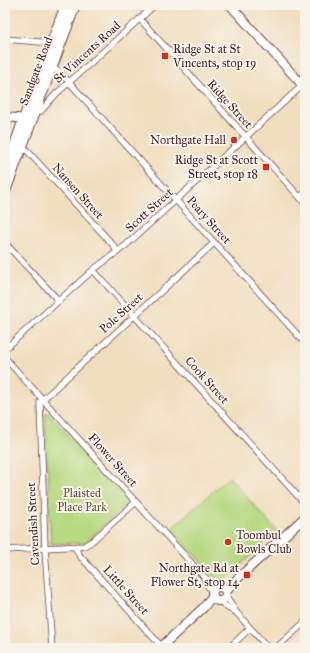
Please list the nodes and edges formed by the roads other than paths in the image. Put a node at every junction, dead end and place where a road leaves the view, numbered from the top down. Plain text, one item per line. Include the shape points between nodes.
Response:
1 (66, 5) edge
2 (75, 5) edge
3 (155, 5) edge
4 (230, 5) edge
5 (140, 19) junction
6 (5, 39) edge
7 (52, 43) junction
8 (47, 67) junction
9 (70, 82) junction
10 (304, 85) edge
11 (5, 117) edge
12 (30, 117) junction
13 (245, 137) junction
14 (22, 146) junction
15 (5, 172) edge
16 (5, 191) edge
17 (305, 193) edge
18 (300, 197) junction
19 (176, 200) junction
20 (305, 203) edge
21 (5, 243) edge
22 (214, 243) junction
23 (117, 252) junction
24 (93, 270) junction
25 (59, 301) junction
26 (134, 316) junction
27 (305, 343) edge
28 (5, 349) edge
29 (5, 358) edge
30 (42, 399) junction
31 (136, 502) junction
32 (305, 504) edge
33 (305, 517) edge
34 (76, 547) junction
35 (45, 548) junction
36 (5, 550) edge
37 (219, 594) junction
38 (305, 622) edge
39 (250, 628) junction
40 (161, 647) edge
41 (52, 648) edge
42 (229, 648) edge
43 (268, 648) edge
44 (276, 648) edge

1 - 7 highway, Sandgate Road
2 - 8 highway, Sandgate Road
3 - 5 street, St Vincents Road
4 - 10 street
5 - 9 street, St Vincents Road
5 - 13 street, Ridge Street
6 - 7 street
7 - 8 highway, Sandgate Road
8 - 9 street, Peary Street via 60,72
8 - 12 highway, Sandgate Road
9 - 12 street, St Vincents Road via 41,111
9 - 19 street, Peary Street
10 - 13 street, Scott Street
11 - 12 street
12 - 14 highway, Sandgate Road
12 - 15 highway, Sandgate Road
13 - 18 street, Ridge Street
13 - 19 street, Scott Street
14 - 16 highway, Sandgate Road
14 - 23 street, Nansen Street
17 - 18 street
18 - 20 street, Ridge Street
19 - 22 street, Peary Street
19 - 23 street, Scott Street
21 - 25 street
22 - 26 street, Pole Street
22 - 27 street, Peary Street
23 - 24 street, Scott Street
24 - 25 street, Scott Street
24 - 26 street, Cook Street
25 - 28 street, Scott Street
26 - 30 street, Pole Street
26 - 32 street, Cook Street
29 - 30 street, Flower Street
30 - 31 street, Flower Street
30 - 35 street, Cavendish Street via 39,405
31 - 34 street via 90,543
31 - 37 street, Flower Street via 204,577 209,587
33 - 37 street
34 - 35 street
34 - 40 street, Little Street via 80,556
35 - 36 street
35 - 41 street, Cavendish Street
37 - 39 street, Flower Street via 232,605
37 - 40 street
38 - 44 street
39 - 42 street
39 - 43 street, Flower Street

